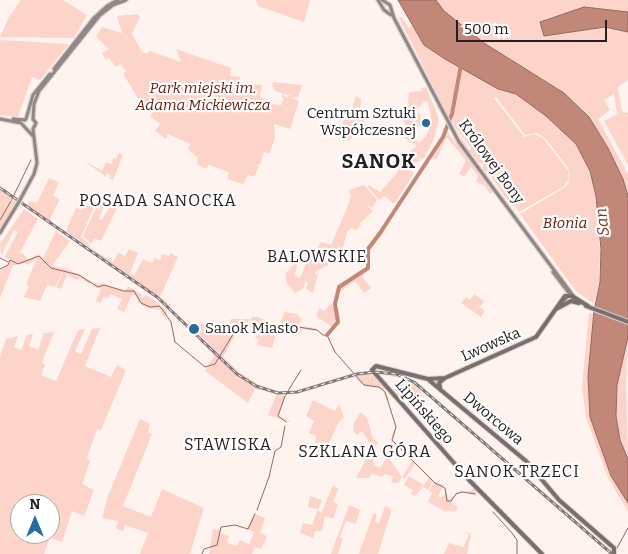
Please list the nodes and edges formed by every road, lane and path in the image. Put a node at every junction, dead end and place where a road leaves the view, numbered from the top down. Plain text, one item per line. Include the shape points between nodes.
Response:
1 (118, 0) edge
2 (126, 0) edge
3 (378, 0) edge
4 (384, 2) edge
5 (389, 10) junction
6 (0, 118) edge
7 (26, 119) junction
8 (33, 119) junction
9 (24, 125) junction
10 (33, 129) junction
11 (27, 130) junction
12 (34, 138) junction
13 (0, 233) edge
14 (566, 290) junction
15 (572, 296) junction
16 (564, 298) junction
17 (576, 302) junction
18 (558, 306) junction
19 (588, 307) junction
20 (551, 316) junction
21 (628, 322) edge
22 (445, 378) junction
23 (428, 379) junction
24 (441, 389) junction
25 (615, 552) edge
26 (542, 554) edge

1 - 7 main road via 94,18 38,89
2 - 8 main road via 110,7 98,18 39,90
3 - 4 main road
4 - 5 main road via 390,5
4 - 5 main road via 384,10
5 - 14 main road, Królowej Bony via 464,149 504,200
6 - 7 main road
6 - 9 main road
7 - 8 main road
7 - 9 main road
8 - 10 main road via 36,124
9 - 11 main road
10 - 11 main road
10 - 12 main road
11 - 12 main road
12 - 13 main road, bridge via 36,168
14 - 15 main road, Królowej Bony
14 - 16 main road
15 - 16 main road, Lwowska
15 - 17 main road, Królowej Bony
15 - 18 main road, Lwowska
15 - 19 main road
16 - 20 main road, Lwowska
17 - 18 main road
17 - 19 main road
18 - 20 main road, Lwowska
19 - 21 main road
20 - 22 main road, Lwowska via 531,340
22 - 23 main road
22 - 24 main road via 439,383
23 - 24 main road, Dworcowa
23 - 26 main road, Lipińskiego via 376,366 372,372 469,480
24 - 25 main road, Dworcowa via 526,461 559,500

